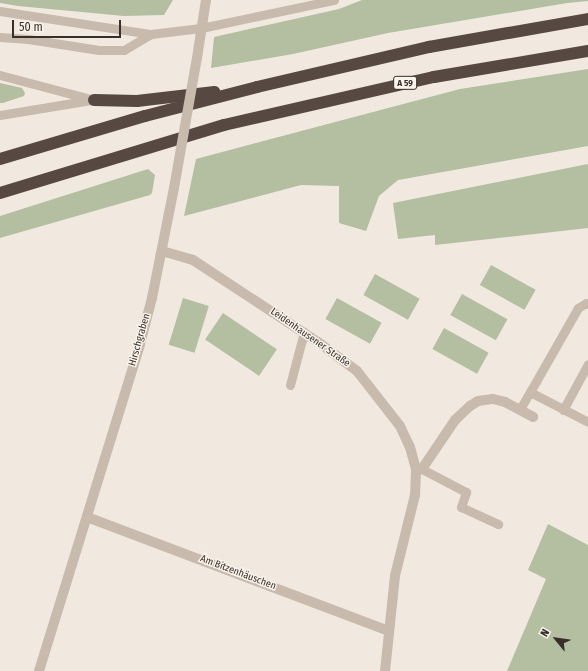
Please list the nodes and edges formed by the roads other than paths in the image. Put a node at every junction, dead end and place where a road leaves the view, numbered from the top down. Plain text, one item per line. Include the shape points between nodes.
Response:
1 (206, 0) edge
2 (334, 0) edge
3 (0, 11) edge
4 (588, 19) edge
5 (202, 28) junction
6 (151, 34) junction
7 (0, 37) edge
8 (588, 51) edge
9 (0, 74) edge
10 (257, 87) junction
11 (94, 100) junction
12 (0, 115) edge
13 (0, 159) edge
14 (0, 193) edge
15 (162, 251) junction
16 (588, 304) edge
17 (304, 332) junction
18 (588, 364) edge
19 (290, 385) dead end
20 (530, 392) junction
21 (520, 409) junction
22 (562, 410) junction
23 (533, 417) dead end
24 (588, 422) edge
25 (419, 469) junction
26 (86, 517) junction
27 (498, 524) dead end
28 (389, 631) junction
29 (39, 671) edge
30 (385, 671) edge

1 - 5 street, Hirschgraben
2 - 5 lane
3 - 6 lane
4 - 10 highway via 429,46
5 - 6 lane
5 - 15 street, Hirschgraben, bridge
6 - 7 lane via 124,50 99,50
8 - 14 highway, A 59 via 434,77 224,125
9 - 11 lane
10 - 11 highway via 137,101
10 - 13 highway via 145,116
11 - 12 lane
15 - 17 street, Leidenhausener Straße via 193,260
15 - 26 street, Hirschgraben via 140,344
16 - 20 lane via 578,308
17 - 19 lane
17 - 25 street, Leidenhausener Straße via 357,371 400,426
18 - 22 lane
20 - 21 lane
20 - 22 lane
21 - 23 street
21 - 25 street via 493,399 478,401 455,420
22 - 24 lane
25 - 27 lane via 466,492 461,507
25 - 28 street, Leidenhausener Straße via 395,576
26 - 28 street, Am Bitzenhäuschen
26 - 29 street, Hirschgraben
28 - 30 street, Leidenhausener Straße

